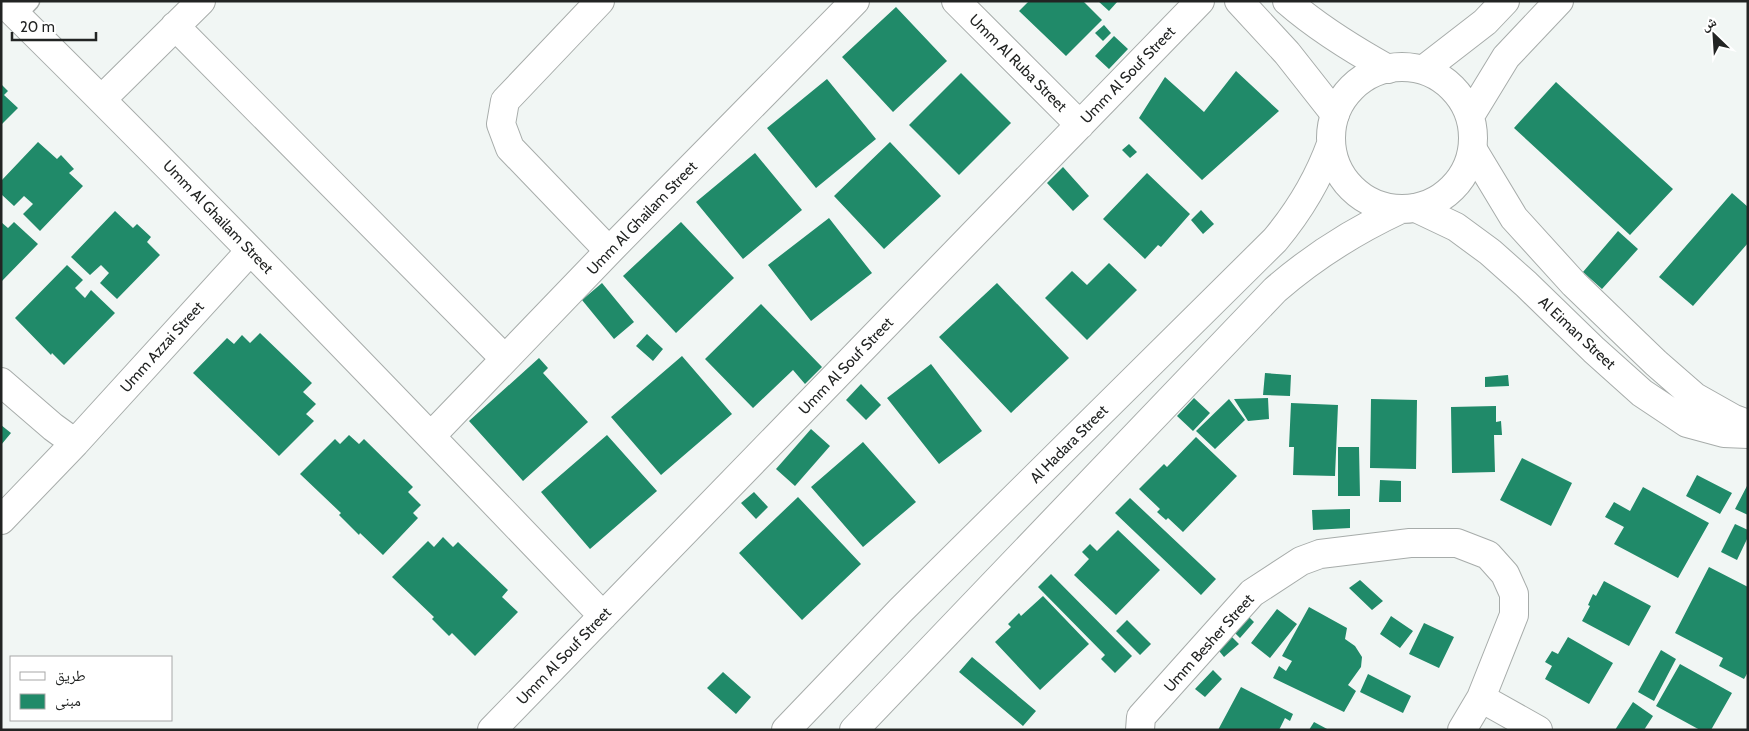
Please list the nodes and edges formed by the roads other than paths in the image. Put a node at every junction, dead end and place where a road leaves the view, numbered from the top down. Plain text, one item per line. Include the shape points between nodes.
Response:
1 (201, 1) edge
2 (600, 1) edge
3 (855, 1) edge
4 (956, 1) edge
5 (1200, 1) edge
6 (1240, 1) edge
7 (1287, 1) edge
8 (1505, 1) edge
9 (1559, 1) edge
10 (16, 6) edge
11 (175, 26) junction
12 (1388, 69) junction
13 (1423, 70) junction
14 (102, 99) junction
15 (1336, 114) junction
16 (1470, 116) junction
17 (1080, 125) junction
18 (1331, 144) junction
19 (1473, 150) junction
20 (1408, 209) junction
21 (250, 251) junction
22 (609, 251) junction
23 (505, 358) junction
24 (1, 382) edge
25 (1748, 424) edge
26 (1748, 434) edge
27 (431, 436) junction
28 (74, 443) junction
29 (1, 520) edge
30 (603, 616) junction
31 (1480, 698) junction
32 (492, 730) edge
33 (786, 730) edge
34 (854, 730) edge
35 (1140, 730) edge
36 (1462, 730) edge
37 (1538, 730) edge

1 - 11 street
2 - 22 street via 505,100 502,124 510,148
3 - 22 street, Umm Al Ghailam Street
4 - 17 street, Umm Al Ruba Street
5 - 17 street, Umm Al Souf Street
6 - 15 street
7 - 12 street via 1330,34
8 - 13 street via 1485,22
9 - 16 street via 1506,57
10 - 14 street, Umm Al Ghailam Street
11 - 14 street
11 - 23 street
12 - 13 street via 1406,67
12 - 15 street via 1356,84
13 - 16 street via 1452,87
14 - 21 street, Umm Al Ghailam Street
15 - 18 street
16 - 19 street
17 - 30 street, Umm Al Souf Street
18 - 20 street via 1334,161 1352,190 1382,207
18 - 33 street, Al Hadara Street via 1308,195 1275,240 901,610
19 - 20 street via 1468,167 1447,194 1432,203
19 - 25 street via 1514,218 1574,284 1695,397
20 - 26 street, Al Eiman Street via 1456,227 1490,252 1642,393 1688,423 1724,433
20 - 34 street via 1365,225 1303,265 1275,290
21 - 27 street, Umm Al Ghailam Street
21 - 28 street, Umm Azzai Street
22 - 23 street, Umm Al Ghailam Street
23 - 27 street, Umm Al Ghailam Street
24 - 28 street
27 - 30 street, Umm Al Ghailam Street
28 - 29 street, Umm Azzai Street
30 - 32 street, Umm Al Souf Street
31 - 35 street, Umm Besher Street via 1514,615 1514,594 1505,574 1488,555 1457,543 1410,543 1320,554 1301,561 1252,593 1141,717
31 - 36 street, Umm Besher Street
31 - 37 street

